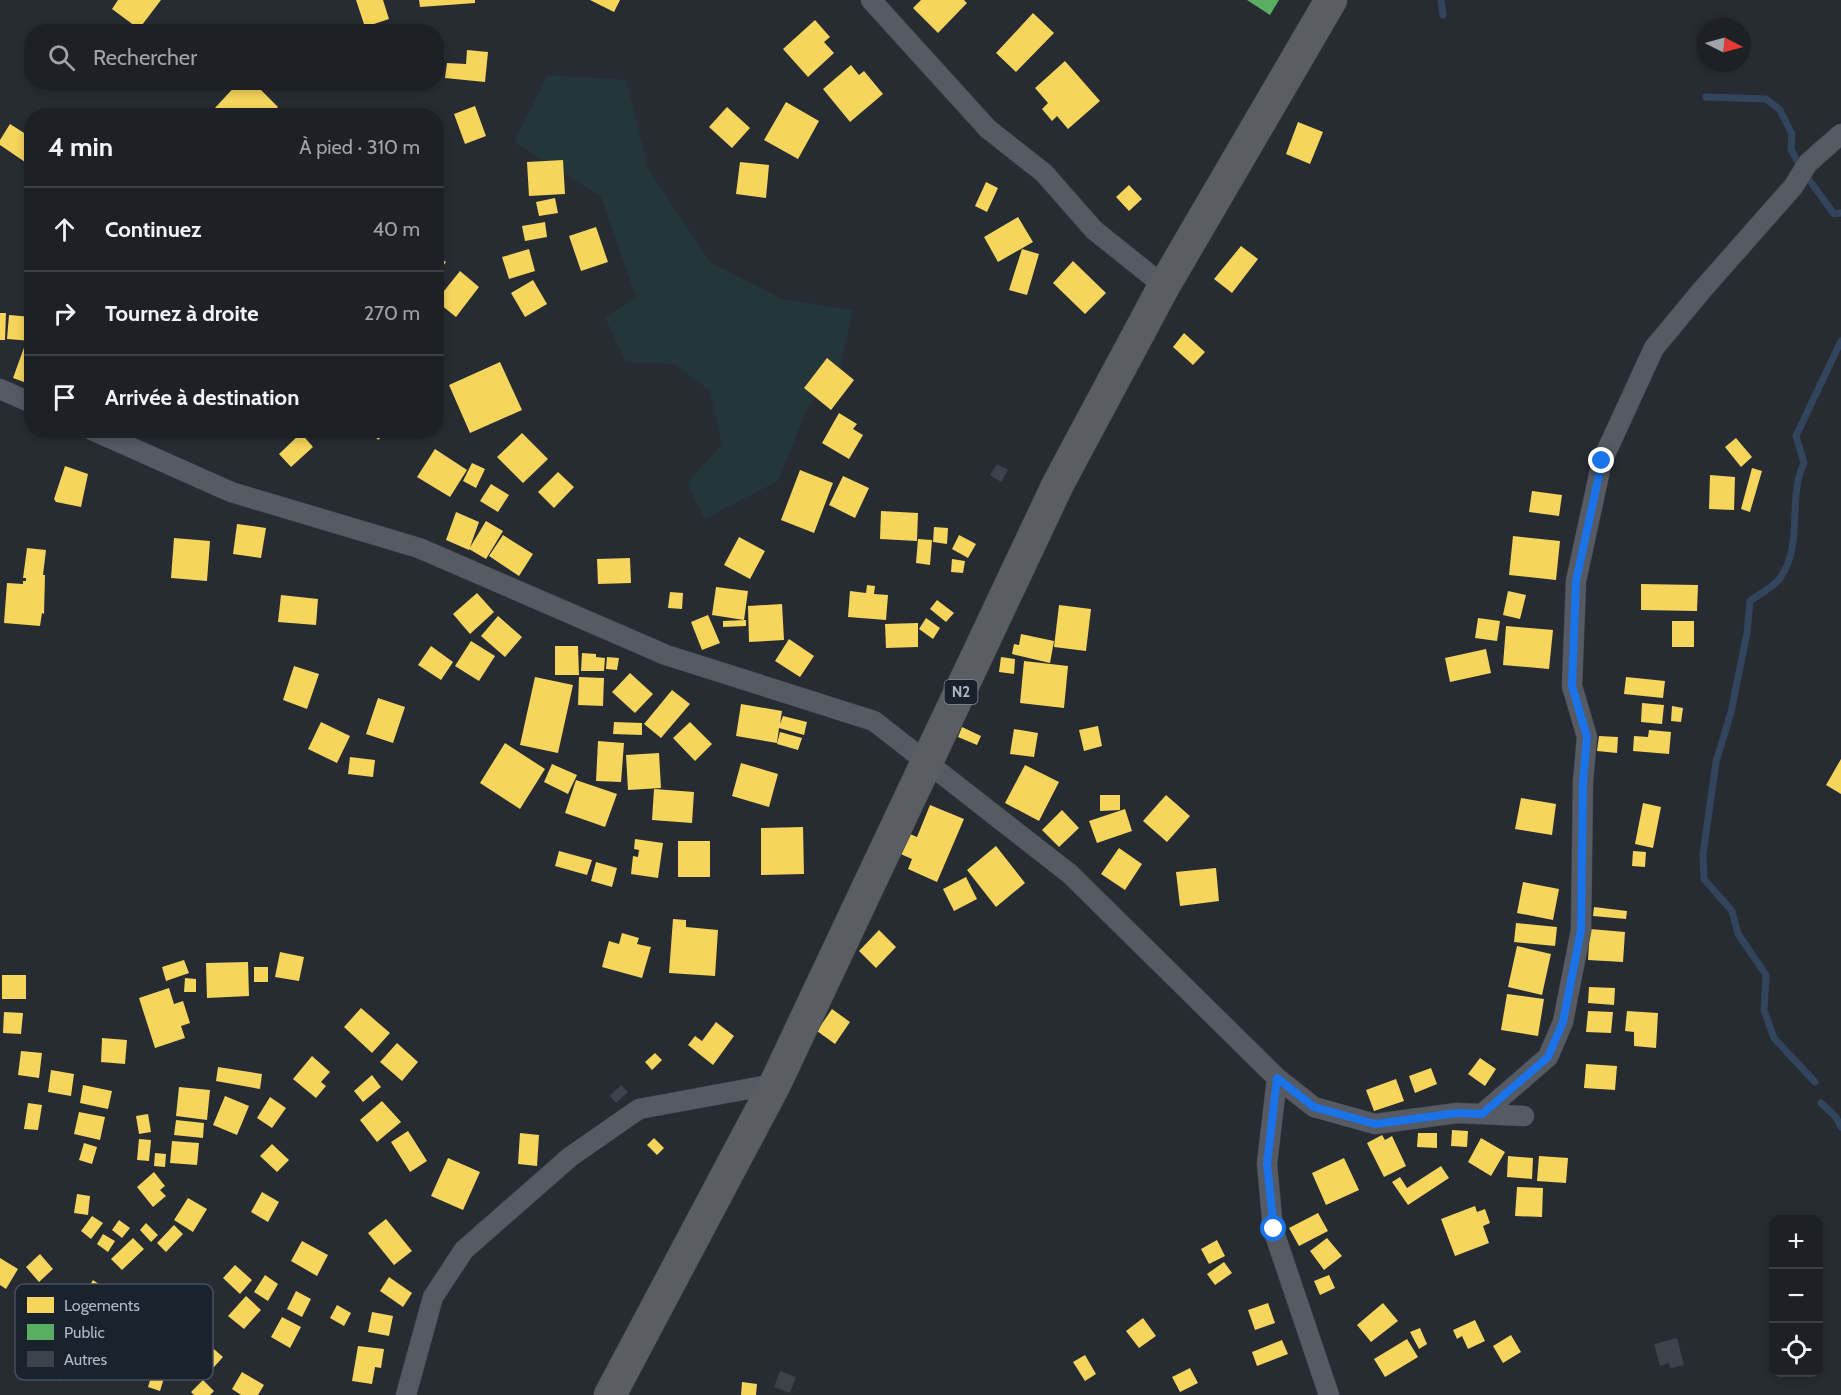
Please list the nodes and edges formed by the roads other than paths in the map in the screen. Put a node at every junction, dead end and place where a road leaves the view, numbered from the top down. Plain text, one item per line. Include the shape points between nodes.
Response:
1 (872, 0) edge
2 (1331, 0) edge
3 (1841, 134) edge
4 (1164, 286) junction
5 (0, 389) edge
6 (24, 400) edge
7 (110, 438) edge
8 (928, 762) junction
9 (1277, 1078) junction
10 (775, 1084) junction
11 (1482, 1114) junction
12 (1524, 1116) dead end
13 (406, 1395) edge
14 (610, 1395) edge
15 (1329, 1395) edge

1 - 4 street via 988,129 1044,173 1094,230
2 - 4 highway, N2
3 - 11 street via 1808,163 1793,187 1654,348 1602,461 1576,581 1572,686 1587,737 1581,930 1563,1022 1548,1057
4 - 8 highway, N2 via 1058,484
5 - 6 street
7 - 8 street via 231,492 419,548 666,655 874,721
8 - 9 street via 1070,874
8 - 10 highway, N2
9 - 11 street via 1314,1107 1375,1124 1457,1113
9 - 15 street via 1267,1164 1274,1229
10 - 13 street via 639,1109 570,1157 464,1250 433,1297
10 - 14 highway, N2
11 - 12 street

